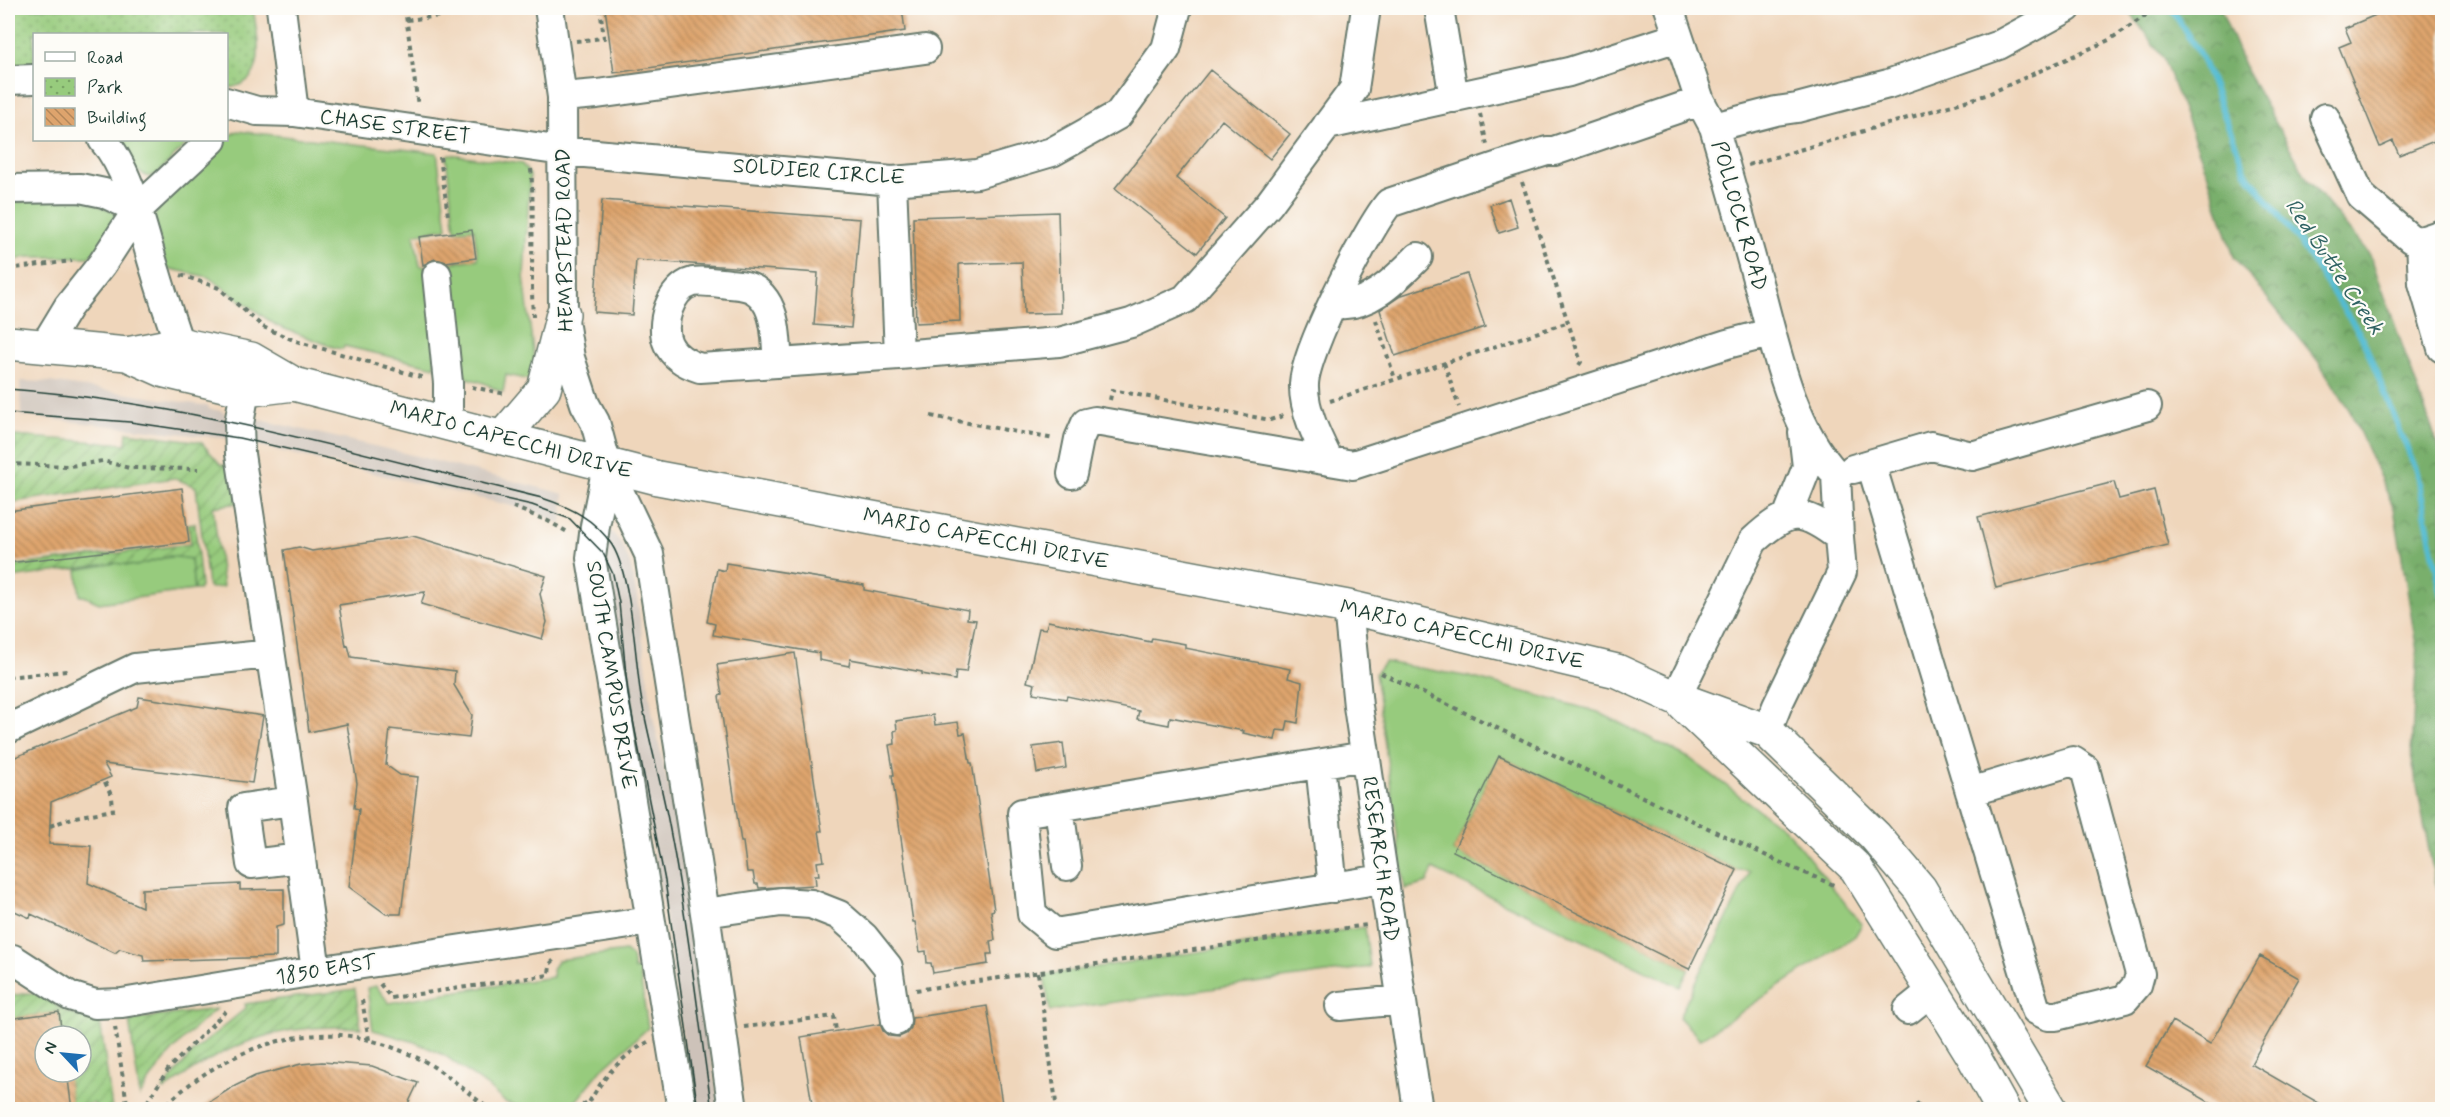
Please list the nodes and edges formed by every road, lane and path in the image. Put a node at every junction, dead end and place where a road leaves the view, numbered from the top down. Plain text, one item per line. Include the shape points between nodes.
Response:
1 (281, 8) edge
2 (405, 8) edge
3 (505, 8) edge
4 (549, 8) edge
5 (600, 8) edge
6 (1177, 8) edge
7 (1366, 8) edge
8 (1439, 8) edge
9 (1669, 8) edge
10 (2067, 8) edge
11 (2155, 8) edge
12 (407, 20) junction
13 (1678, 37) junction
14 (573, 41) dead end
15 (925, 49) dead end
16 (562, 97) junction
17 (1700, 100) junction
18 (228, 103) edge
19 (1467, 103) junction
20 (257, 111) junction
21 (294, 112) junction
22 (2325, 118) dead end
23 (1328, 124) junction
24 (228, 127) edge
25 (1714, 127) junction
26 (104, 141) edge
27 (211, 141) edge
28 (430, 141) junction
29 (1488, 150) dead end
30 (563, 151) junction
31 (522, 162) dead end
32 (1727, 171) junction
33 (1521, 178) dead end
34 (892, 181) junction
35 (8, 189) edge
36 (138, 209) junction
37 (448, 216) dead end
38 (2432, 238) edge
39 (1418, 257) dead end
40 (102, 264) junction
41 (8, 269) edge
42 (155, 272) junction
43 (437, 274) dead end
44 (1334, 303) junction
45 (1375, 317) dead end
46 (549, 320) junction
47 (1569, 321) junction
48 (1770, 333) junction
49 (8, 343) edge
50 (179, 344) junction
51 (45, 345) junction
52 (2442, 348) edge
53 (127, 354) junction
54 (899, 355) junction
55 (1581, 362) dead end
56 (778, 363) dead end
57 (1444, 363) junction
58 (1395, 379) junction
59 (448, 383) junction
60 (294, 384) junction
61 (245, 390) junction
62 (508, 394) dead end
63 (8, 400) edge
64 (1329, 401) dead end
65 (2147, 406) dead end
66 (1461, 413) dead end
67 (448, 423) junction
68 (1803, 427) junction
69 (502, 438) junction
70 (8, 452) edge
71 (1329, 461) junction
72 (8, 464) edge
73 (1871, 464) junction
74 (607, 466) junction
75 (198, 469) dead end
76 (1072, 474) dead end
77 (1836, 474) junction
78 (513, 507) dead end
79 (1788, 515) junction
80 (572, 535) dead end
81 (1839, 537) junction
82 (1348, 607) junction
83 (270, 654) junction
84 (1381, 673) dead end
85 (8, 677) edge
86 (73, 698) junction
87 (1676, 698) junction
88 (8, 729) edge
89 (1767, 731) junction
90 (1365, 756) junction
91 (1320, 764) junction
92 (104, 780) dead end
93 (1970, 792) junction
94 (293, 801) junction
95 (1059, 807) junction
96 (50, 826) dead end
97 (301, 858) junction
98 (1067, 866) dead end
99 (1382, 879) junction
100 (1837, 886) dead end
101 (1333, 888) junction
102 (705, 913) junction
103 (650, 921) junction
104 (1367, 924) dead end
105 (13, 959) dead end
106 (316, 971) junction
107 (1038, 973) junction
108 (916, 990) dead end
109 (1933, 990) junction
110 (362, 999) dead end
111 (1400, 1000) junction
112 (230, 1006) dead end
113 (1340, 1006) dead end
114 (1908, 1010) dead end
115 (896, 1021) dead end
116 (737, 1028) dead end
117 (836, 1031) dead end
118 (117, 1038) dead end
119 (654, 1038) dead end
120 (369, 1040) junction
121 (2024, 1066) junction
122 (590, 1101) junction
123 (1919, 1103) dead end
124 (128, 1110) edge
125 (142, 1110) edge
126 (161, 1110) edge
127 (490, 1110) edge
128 (575, 1110) edge
129 (585, 1110) edge
130 (681, 1110) edge
131 (733, 1110) edge
132 (1058, 1110) edge
133 (1418, 1110) edge
134 (1909, 1110) edge
135 (2003, 1110) edge
136 (2051, 1110) edge
137 (2057, 1110) edge

1 - 21 street
2 - 12 path
3 - 12 path
4 - 16 street, HEMPSTEAD ROAD
5 - 14 path via 604,38
6 - 34 street, SOLDIER CIRCLE via 1166,49 1118,115 1052,152 977,174
7 - 23 street via 1354,89
8 - 19 street
9 - 13 street, POLLOCK ROAD
10 - 25 street via 1999,45 1888,84
11 - 32 path via 2109,40 1986,95
12 - 28 path
13 - 17 street, POLLOCK ROAD
13 - 19 street
15 - 16 street
16 - 30 street, HEMPSTEAD ROAD
17 - 25 street, POLLOCK ROAD
17 - 44 street via 1389,203 1378,216
18 - 20 street, CHASE STREET
19 - 23 street
19 - 29 path
20 - 21 street, CHASE STREET
20 - 24 street
21 - 28 street, CHASE STREET
22 - 38 street via 2361,196 2411,239
23 - 54 street via 1269,204 1185,298 1131,323 1059,342
25 - 32 street, POLLOCK ROAD
26 - 36 street via 112,149
27 - 36 street
28 - 30 street, CHASE STREET
28 - 37 path
30 - 34 street, SOLDIER CIRCLE
30 - 46 street, HEMPSTEAD ROAD
31 - 46 path via 531,169 530,263
32 - 48 street, POLLOCK ROAD
33 - 47 path
34 - 54 street
35 - 36 street via 80,188 104,193
36 - 40 street
36 - 42 street
38 - 52 street via 2423,284
39 - 44 street via 1385,290 1345,306
40 - 41 path via 79,260
40 - 51 street via 68,307
42 - 50 street
42 - 59 path via 188,276 219,288 263,327 296,342
43 - 59 street
44 - 71 street via 1309,358 1304,386 1316,435
45 - 58 path
46 - 69 main road via 544,388
46 - 74 street, HEMPSTEAD ROAD via 570,357
47 - 55 path
47 - 57 path
48 - 68 street, POLLOCK ROAD
48 - 71 street via 1353,465
49 - 51 main road, MARIO CAPECCHI DRIVE
50 - 53 main road, MARIO CAPECCHI DRIVE
50 - 60 main road, MARIO CAPECCHI DRIVE via 251,359
51 - 53 main road, MARIO CAPECCHI DRIVE
53 - 61 main road, MARIO CAPECCHI DRIVE via 165,371
54 - 56 street
57 - 58 path
57 - 66 path
58 - 64 path
59 - 62 path
59 - 67 street
60 - 61 main road, MARIO CAPECCHI DRIVE
60 - 67 main road, MARIO CAPECCHI DRIVE
61 - 83 street via 239,424 240,454
63 - 70 path
65 - 73 street via 1972,456 1931,446
67 - 69 main road, MARIO CAPECCHI DRIVE
68 - 77 street
68 - 79 street via 1806,467
69 - 74 main road, MARIO CAPECCHI DRIVE
71 - 76 street via 1095,421 1086,423 1081,430
72 - 75 path via 70,466 103,461 129,468
73 - 77 street
73 - 93 street
74 - 82 main road, MARIO CAPECCHI DRIVE
74 - 102 street via 649,554
74 - 103 street, SOUTH CAMPUS DRIVE via 591,558
77 - 81 street
78 - 80 path
79 - 81 street via 1820,523
79 - 87 street via 1753,541
81 - 89 street via 1842,572
82 - 87 main road, MARIO CAPECCHI DRIVE via 1617,670
82 - 90 street, RESEARCH ROAD
83 - 86 street via 135,668
83 - 94 street
84 - 100 path
85 - 86 path via 66,671
86 - 88 street
87 - 89 main road, MARIO CAPECCHI DRIVE
87 - 109 main road, MARIO CAPECCHI DRIVE via 1856,868
89 - 121 main road, MARIO CAPECCHI DRIVE via 1875,836 1920,889
90 - 91 street
90 - 99 street, RESEARCH ROAD
91 - 95 street
91 - 101 street
92 - 96 path via 113,810
93 - 93 street via 2036,1010 2056,1017 2125,999 2137,985 2140,974 2085,769 2073,761
94 - 97 street
94 - 97 street via 243,808 251,864
95 - 98 street
95 - 101 street via 1022,813 1032,914 1055,933
97 - 106 street
99 - 101 street
99 - 111 street, RESEARCH ROAD
102 - 115 street via 781,902 811,904 839,915 888,967
102 - 131 street
103 - 106 street, 1850 EAST
103 - 130 street, SOUTH CAMPUS DRIVE
104 - 107 path
105 - 106 street, 1850 EAST via 70,996 95,1004
107 - 108 path
107 - 132 path
109 - 114 street
109 - 135 main road, MARIO CAPECCHI DRIVE
110 - 120 path
111 - 113 street
111 - 133 street, RESEARCH ROAD
112 - 125 path via 169,1068
116 - 117 path via 834,1016
118 - 124 path
119 - 122 path via 614,1067
120 - 126 path via 341,1035 273,1042 208,1070
120 - 127 path via 421,1059
121 - 136 main road, MARIO CAPECCHI DRIVE
121 - 137 main road
122 - 128 path
122 - 129 path
123 - 134 path

